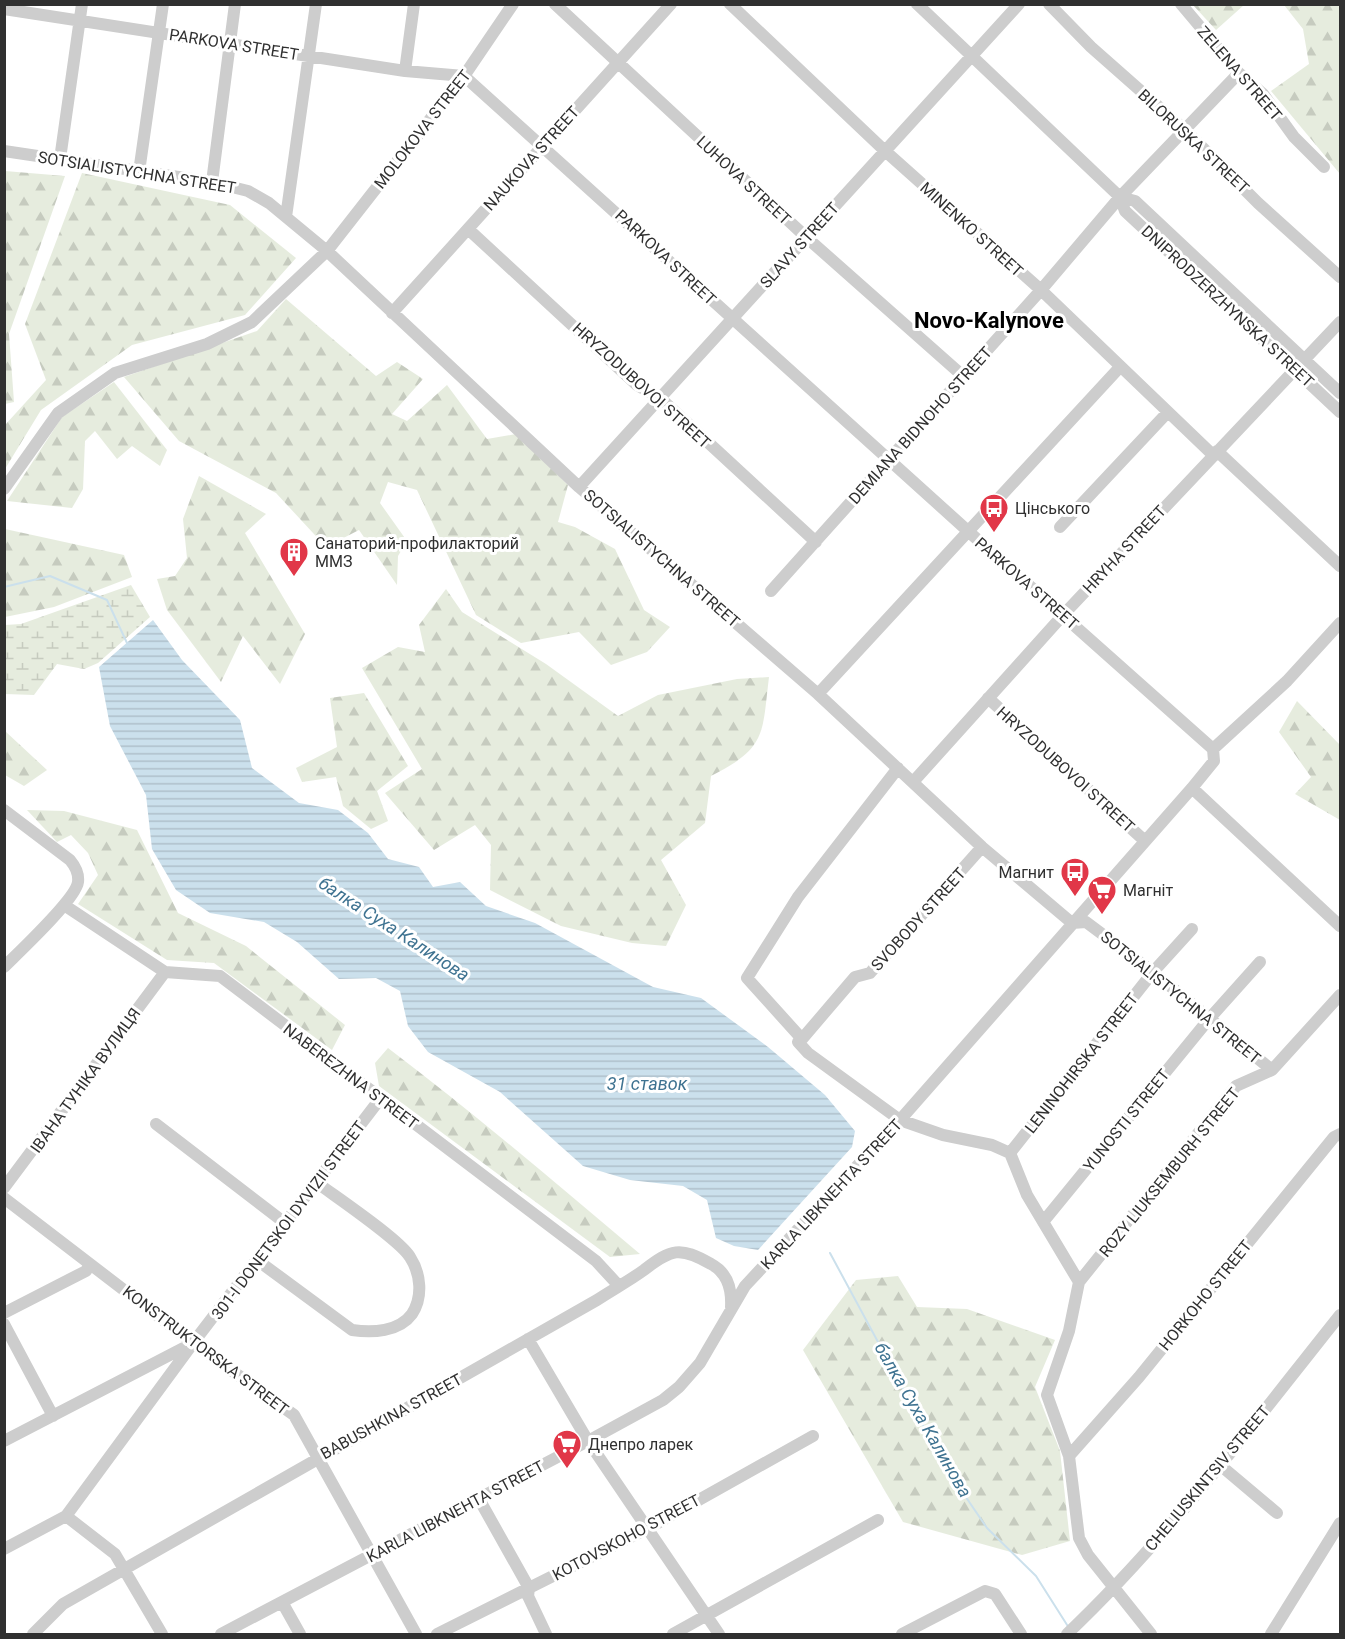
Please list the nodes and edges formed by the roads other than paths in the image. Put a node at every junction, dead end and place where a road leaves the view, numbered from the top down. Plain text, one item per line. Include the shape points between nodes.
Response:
1 (82, 4) edge
2 (163, 4) edge
3 (235, 4) edge
4 (316, 4) edge
5 (414, 4) edge
6 (513, 4) edge
7 (555, 4) edge
8 (671, 4) edge
9 (730, 4) edge
10 (917, 4) edge
11 (1019, 4) edge
12 (1049, 4) edge
13 (1181, 4) edge
14 (4, 9) edge
15 (80, 21) junction
16 (159, 33) junction
17 (229, 44) junction
18 (307, 55) junction
19 (971, 56) junction
20 (617, 63) junction
21 (405, 71) junction
22 (1239, 72) junction
23 (464, 76) junction
24 (1185, 130) junction
25 (544, 145) junction
26 (884, 150) junction
27 (4, 151) edge
28 (60, 159) junction
29 (1324, 167) dead end
30 (139, 172) junction
31 (212, 182) junction
32 (1120, 197) junction
33 (286, 217) junction
34 (468, 229) junction
35 (806, 237) junction
36 (327, 251) junction
37 (1341, 277) edge
38 (1041, 290) junction
39 (392, 313) junction
40 (732, 318) junction
41 (1341, 322) edge
42 (1304, 359) junction
43 (1120, 368) junction
44 (1294, 369) junction
45 (963, 376) junction
46 (1341, 393) edge
47 (660, 399) junction
48 (1168, 412) junction
49 (1341, 412) edge
50 (1215, 453) junction
51 (889, 460) junction
52 (579, 487) junction
53 (4, 489) edge
54 (1060, 526) dead end
55 (969, 532) junction
56 (816, 542) junction
57 (1341, 566) edge
58 (771, 591) dead end
59 (1064, 614) junction
60 (1341, 623) edge
61 (818, 694) junction
62 (988, 698) junction
63 (1213, 749) junction
64 (898, 768) junction
65 (913, 782) junction
66 (1192, 788) junction
67 (4, 810) edge
68 (1145, 841) junction
69 (982, 847) junction
70 (64, 905) junction
71 (1072, 923) junction
72 (1341, 926) edge
73 (1192, 929) dead end
74 (1260, 962) dead end
75 (4, 967) edge
76 (165, 972) junction
77 (1153, 972) junction
78 (1341, 994) edge
79 (1209, 1019) junction
80 (802, 1039) junction
81 (1272, 1070) junction
82 (380, 1099) junction
83 (900, 1120) junction
84 (156, 1124) dead end
85 (1341, 1134) edge
86 (1010, 1153) junction
87 (316, 1182) junction
88 (4, 1188) edge
89 (4, 1198) edge
90 (1043, 1222) junction
91 (285, 1223) junction
92 (257, 1260) junction
93 (90, 1264) junction
94 (1079, 1282) junction
95 (620, 1286) junction
96 (731, 1308) junction
97 (4, 1313) edge
98 (1341, 1315) edge
99 (4, 1324) edge
100 (528, 1339) junction
101 (193, 1343) junction
102 (53, 1416) junction
103 (813, 1436) dead end
104 (4, 1441) edge
105 (588, 1441) junction
106 (1069, 1456) junction
107 (318, 1457) junction
108 (1220, 1465) junction
109 (479, 1499) junction
110 (1277, 1513) dead end
111 (66, 1516) junction
112 (878, 1520) dead end
113 (1341, 1523) edge
114 (647, 1529) junction
115 (4, 1549) edge
116 (371, 1556) junction
117 (124, 1568) junction
118 (528, 1588) junction
119 (1114, 1588) junction
120 (282, 1602) junction
121 (707, 1616) junction
122 (33, 1635) edge
123 (162, 1635) edge
124 (221, 1635) edge
125 (300, 1635) edge
126 (416, 1635) edge
127 (437, 1635) edge
128 (546, 1635) edge
129 (673, 1635) edge
130 (720, 1635) edge
131 (902, 1635) edge
132 (1021, 1635) edge
133 (1067, 1635) edge
134 (1151, 1635) edge
135 (1271, 1635) edge

1 - 15 street
2 - 16 street
3 - 17 street
4 - 18 street
5 - 21 street
6 - 23 street, MOLOKOVA STREET
7 - 20 street, LUHOVA STREET
8 - 20 street, NAUKOVA STREET
9 - 26 street, MINENKO STREET
10 - 19 street, DNIPRODZERZHYNSKA STREET
11 - 19 street, SLAVY STREET
12 - 24 street, BILORUSKA STREET
13 - 22 street, ZELENA STREET
14 - 15 street, PARKOVA STREET
15 - 16 street, PARKOVA STREET
15 - 28 street
16 - 17 street, PARKOVA STREET
16 - 30 street
17 - 18 street, PARKOVA STREET
17 - 31 street
18 - 21 street, PARKOVA STREET
18 - 33 street
19 - 26 street, SLAVY STREET
19 - 32 street, DNIPRODZERZHYNSKA STREET
20 - 25 street, NAUKOVA STREET
20 - 35 street, LUHOVA STREET
21 - 23 street, PARKOVA STREET
22 - 24 street, DEMIANA BIDNOHO STREET
22 - 29 street, ZELENA STREET via 1263,94 1294,136
23 - 25 street, PARKOVA STREET
23 - 36 street, MOLOKOVA STREET
24 - 32 street, DEMIANA BIDNOHO STREET
24 - 37 street, BILORUSKA STREET via 1258,203
25 - 34 street, NAUKOVA STREET
25 - 40 street, PARKOVA STREET
26 - 35 street, SLAVY STREET
26 - 38 street, MINENKO STREET
27 - 28 street, SOTSIALISTYCHNA STREET
28 - 30 street, SOTSIALISTYCHNA STREET
30 - 31 street, SOTSIALISTYCHNA STREET
31 - 33 street, SOTSIALISTYCHNA STREET via 248,191
32 - 38 street, DEMIANA BIDNOHO STREET
32 - 42 street, DNIPRODZERZHYNSKA STREET via 1135,201
32 - 44 street, DNIPRODZERZHYNSKA STREET via 1125,211
33 - 36 street, SOTSIALISTYCHNA STREET
34 - 39 street, NAUKOVA STREET
34 - 47 street, HRYZODUBOVOI STREET via 637,385
35 - 40 street, SLAVY STREET
35 - 45 street, LUHOVA STREET
36 - 39 street, SOTSIALISTYCHNA STREET
36 - 53 street via 252,322 207,344 115,373 58,413
38 - 43 street, MINENKO STREET
38 - 45 street, DEMIANA BIDNOHO STREET
39 - 52 street, SOTSIALISTYCHNA STREET
40 - 47 street, SLAVY STREET
40 - 51 street, PARKOVA STREET
41 - 42 street, HRYHA STREET
42 - 44 street, HRYHA STREET
42 - 46 street, DNIPRODZERZHYNSKA STREET
43 - 48 street, MINENKO STREET
43 - 55 street
44 - 49 street, DNIPRODZERZHYNSKA STREET
44 - 50 street, HRYHA STREET
45 - 51 street, DEMIANA BIDNOHO STREET
47 - 52 street, SLAVY STREET
47 - 56 street, HRYZODUBOVOI STREET
48 - 50 street, MINENKO STREET
48 - 54 street
50 - 57 street, MINENKO STREET
50 - 59 street, HRYHA STREET
51 - 55 street, PARKOVA STREET
51 - 56 street, DEMIANA BIDNOHO STREET
52 - 61 street, SOTSIALISTYCHNA STREET
55 - 59 street, PARKOVA STREET
55 - 61 street
56 - 58 street, DEMIANA BIDNOHO STREET
59 - 62 street, HRYHA STREET
59 - 63 street, PARKOVA STREET
60 - 63 street, KARLA LIBKNEHTA STREET via 1287,681
61 - 64 street, SOTSIALISTYCHNA STREET
62 - 65 street, HRYHA STREET
62 - 68 street, HRYZODUBOVOI STREET
63 - 66 street, KARLA LIBKNEHTA STREET via 1214,761
64 - 65 street, SOTSIALISTYCHNA STREET
64 - 80 street via 798,897 747,978
65 - 69 street, SOTSIALISTYCHNA STREET
66 - 68 street, KARLA LIBKNEHTA STREET
66 - 72 street
67 - 70 street via 74,865 78,877 76,890
68 - 71 street, KARLA LIBKNEHTA STREET
69 - 71 street, SOTSIALISTYCHNA STREET
69 - 80 street, SVOBODY STREET via 870,974 855,977
70 - 75 street
70 - 76 street, NABEREZHNA STREET
71 - 77 street, SOTSIALISTYCHNA STREET via 1086,922
71 - 83 street, KARLA LIBKNEHTA STREET
73 - 77 street, LENINOHIRSKA STREET
74 - 79 street, YUNOSTI STREET
76 - 82 street, NABEREZHNA STREET via 220,976
76 - 88 street, ІВАНА ТУНІКА ВУЛИЦЯ
77 - 79 street, SOTSIALISTYCHNA STREET
77 - 86 street, LENINOHIRSKA STREET
78 - 81 street, ROZY LIUKSEMBURH STREET
79 - 81 street, SOTSIALISTYCHNA STREET
79 - 90 street, YUNOSTI STREET
80 - 83 street via 798,1042 808,1053
81 - 94 street, ROZY LIUKSEMBURH STREET via 1236,1086
82 - 87 street, 301-I DONETSKOI DYVIZII STREET
82 - 95 street, NABEREZHNA STREET via 596,1261
83 - 86 street
83 - 96 street, KARLA LIBKNEHTA STREET via 745,1286
84 - 91 street
85 - 106 street, HORKOHO STREET via 1334,1137 1139,1377
86 - 90 street
87 - 91 street, 301-I DONETSKOI DYVIZII STREET
87 - 92 street via 409,1255 420,1287 418,1303 410,1316 383,1331 352,1330
89 - 93 street, KONSTRUKTORSKA STREET
90 - 94 street
91 - 92 street, 301-I DONETSKOI DYVIZII STREET
92 - 101 street, 301-I DONETSKOI DYVIZII STREET
93 - 97 street via 86,1271
93 - 101 street, KONSTRUKTORSKA STREET
94 - 106 street via 1069,1330 1047,1395
95 - 96 street, BABUSHKINA STREET via 665,1254 683,1252 721,1272 732,1291
95 - 100 street, BABUSHKINA STREET
96 - 105 street, KARLA LIBKNEHTA STREET via 700,1363 680,1387
98 - 108 street, CHELIUSKINTSIV STREET
99 - 102 street
100 - 105 street
100 - 107 street, BABUSHKINA STREET
101 - 102 street, 301-I DONETSKOI DYVIZII STREET
101 - 107 street, KONSTRUKTORSKA STREET via 294,1415
101 - 111 street
102 - 104 street, 301-I DONETSKOI DYVIZII STREET
103 - 114 street, KOTOVSKOHO STREET
105 - 109 street, KARLA LIBKNEHTA STREET
105 - 114 street
106 - 119 street via 1079,1538
107 - 116 street, KONSTRUKTORSKA STREET
107 - 117 street, BABUSHKINA STREET
108 - 110 street
108 - 119 street, CHELIUSKINTSIV STREET
109 - 116 street, KARLA LIBKNEHTA STREET
109 - 118 street
111 - 115 street
111 - 117 street via 115,1554
112 - 121 street
113 - 135 street
114 - 118 street, KOTOVSKOHO STREET
114 - 121 street
116 - 120 street, KARLA LIBKNEHTA STREET
116 - 126 street, KONSTRUKTORSKA STREET
117 - 122 street, BABUSHKINA STREET via 63,1604
117 - 123 street
118 - 127 street, KOTOVSKOHO STREET
118 - 128 street
119 - 133 street, CHELIUSKINTSIV STREET
119 - 134 street
120 - 124 street, KARLA LIBKNEHTA STREET
120 - 125 street
121 - 129 street
121 - 130 street
131 - 132 street via 985,1591 994,1594

